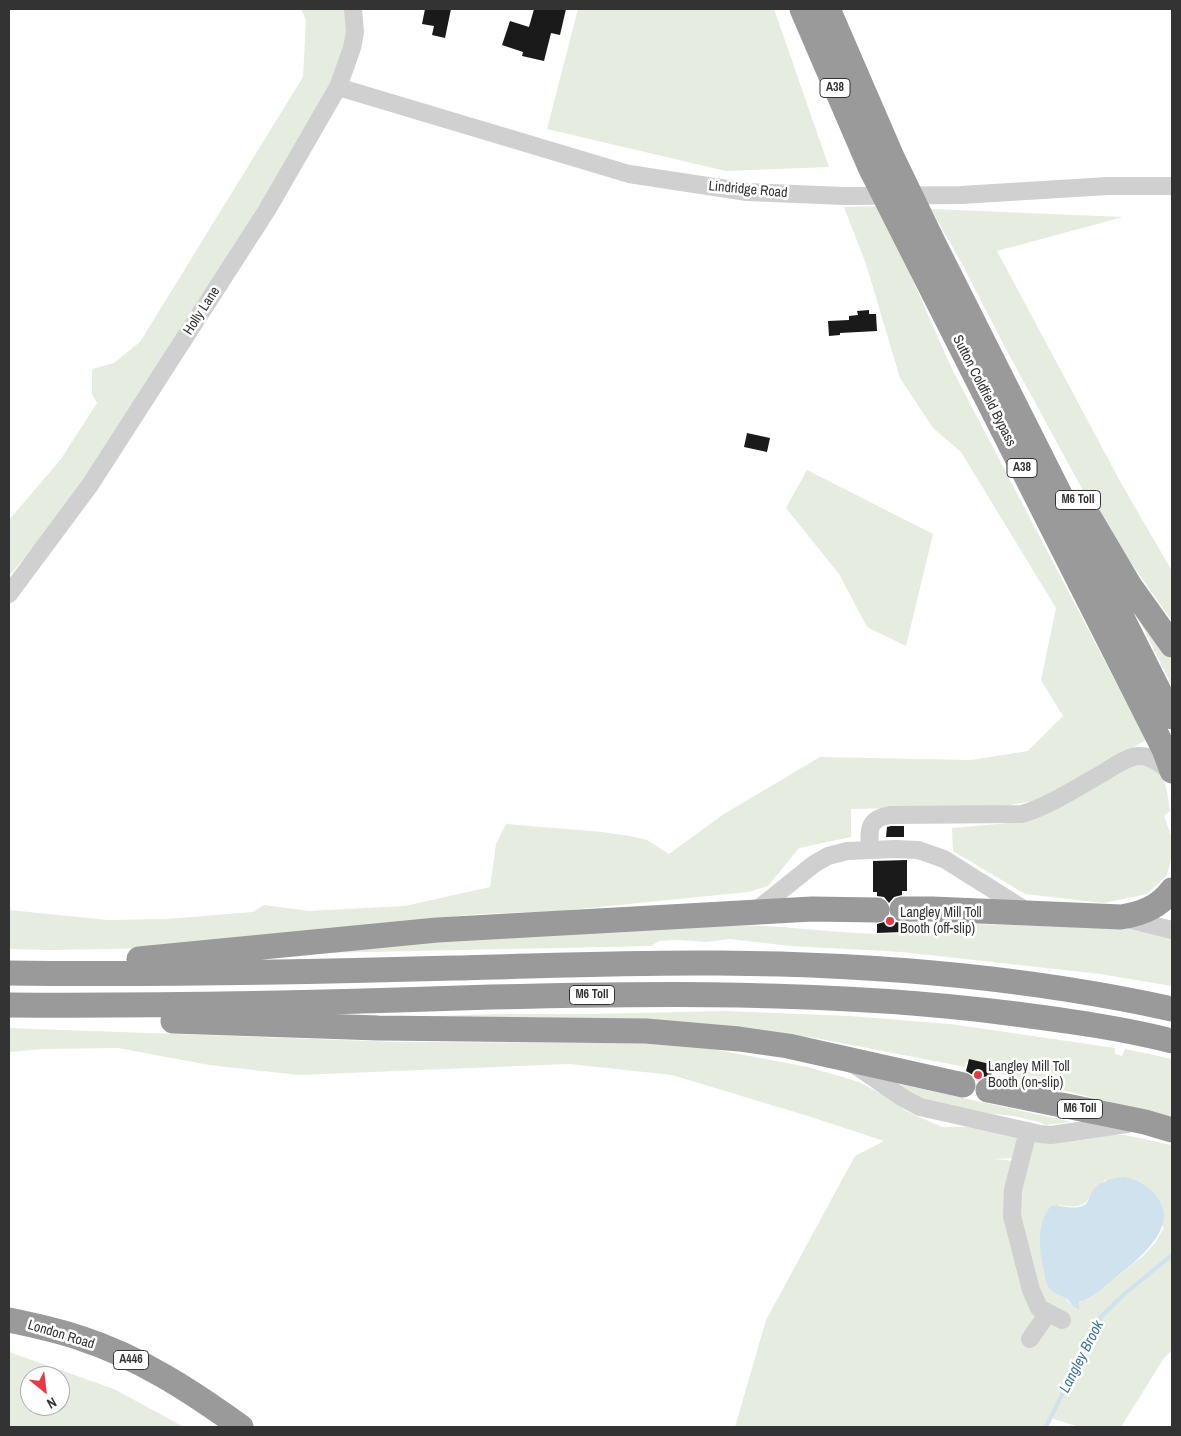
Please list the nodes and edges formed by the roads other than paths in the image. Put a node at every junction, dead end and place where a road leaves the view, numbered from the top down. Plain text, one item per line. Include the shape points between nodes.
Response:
1 (353, 9) edge
2 (802, 9) edge
3 (828, 9) edge
4 (338, 86) junction
5 (1172, 186) edge
6 (989, 353) junction
7 (9, 594) edge
8 (1172, 645) edge
9 (1172, 717) edge
10 (1172, 772) edge
11 (870, 850) junction
12 (1172, 890) edge
13 (902, 909) dead end
14 (877, 910) dead end
15 (753, 913) junction
16 (1031, 913) junction
17 (1122, 917) junction
18 (1172, 930) edge
19 (9, 966) edge
20 (9, 973) edge
21 (9, 1005) edge
22 (1172, 1010) edge
23 (9, 1013) edge
24 (1172, 1041) edge
25 (845, 1058) junction
26 (963, 1085) dead end
27 (988, 1090) dead end
28 (1145, 1122) junction
29 (1172, 1130) edge
30 (1028, 1131) junction
31 (9, 1320) edge
32 (1030, 1339) dead end
33 (241, 1427) edge

1 - 4 street, Holly Lane via 355,32 352,48
2 - 10 highway, Sutton Coldfield Bypass / A38 via 870,167 1164,749
3 - 6 highway, Sutton Coldfield Bypass / A38 via 892,157
4 - 5 street, Lindridge Road via 629,174 747,192 960,196 1108,186
4 - 7 street, Holly Lane via 267,210 90,485
6 - 8 highway, M6 Toll via 1130,586
6 - 9 highway, Sutton Coldfield Bypass / A38
10 - 11 street via 1160,762 1136,756 1041,808 1022,814 890,814 878,817 869,831
11 - 15 street via 828,856
11 - 16 street via 918,850 944,858
12 - 17 highway via 1166,899 1151,908
13 - 16 highway
14 - 15 highway via 812,909
15 - 19 highway via 437,930 146,959
16 - 17 highway
17 - 18 street
20 - 22 highway, M6 Toll via 111,975 717,962 861,968 963,977 1081,993
21 - 24 highway, M6 Toll via 129,1006 568,995 722,994 855,998 1070,1021
23 - 25 highway via 378,1028 646,1031 739,1039
25 - 26 highway
25 - 30 street via 920,1107
27 - 28 highway, M6 Toll
28 - 29 highway, M6 Toll
28 - 30 street via 1051,1135
30 - 32 street via 1013,1190 1012,1216 1031,1290 1039,1308 1055,1317
31 - 33 highway, London Road / A446 via 82,1338 141,1364 186,1388

